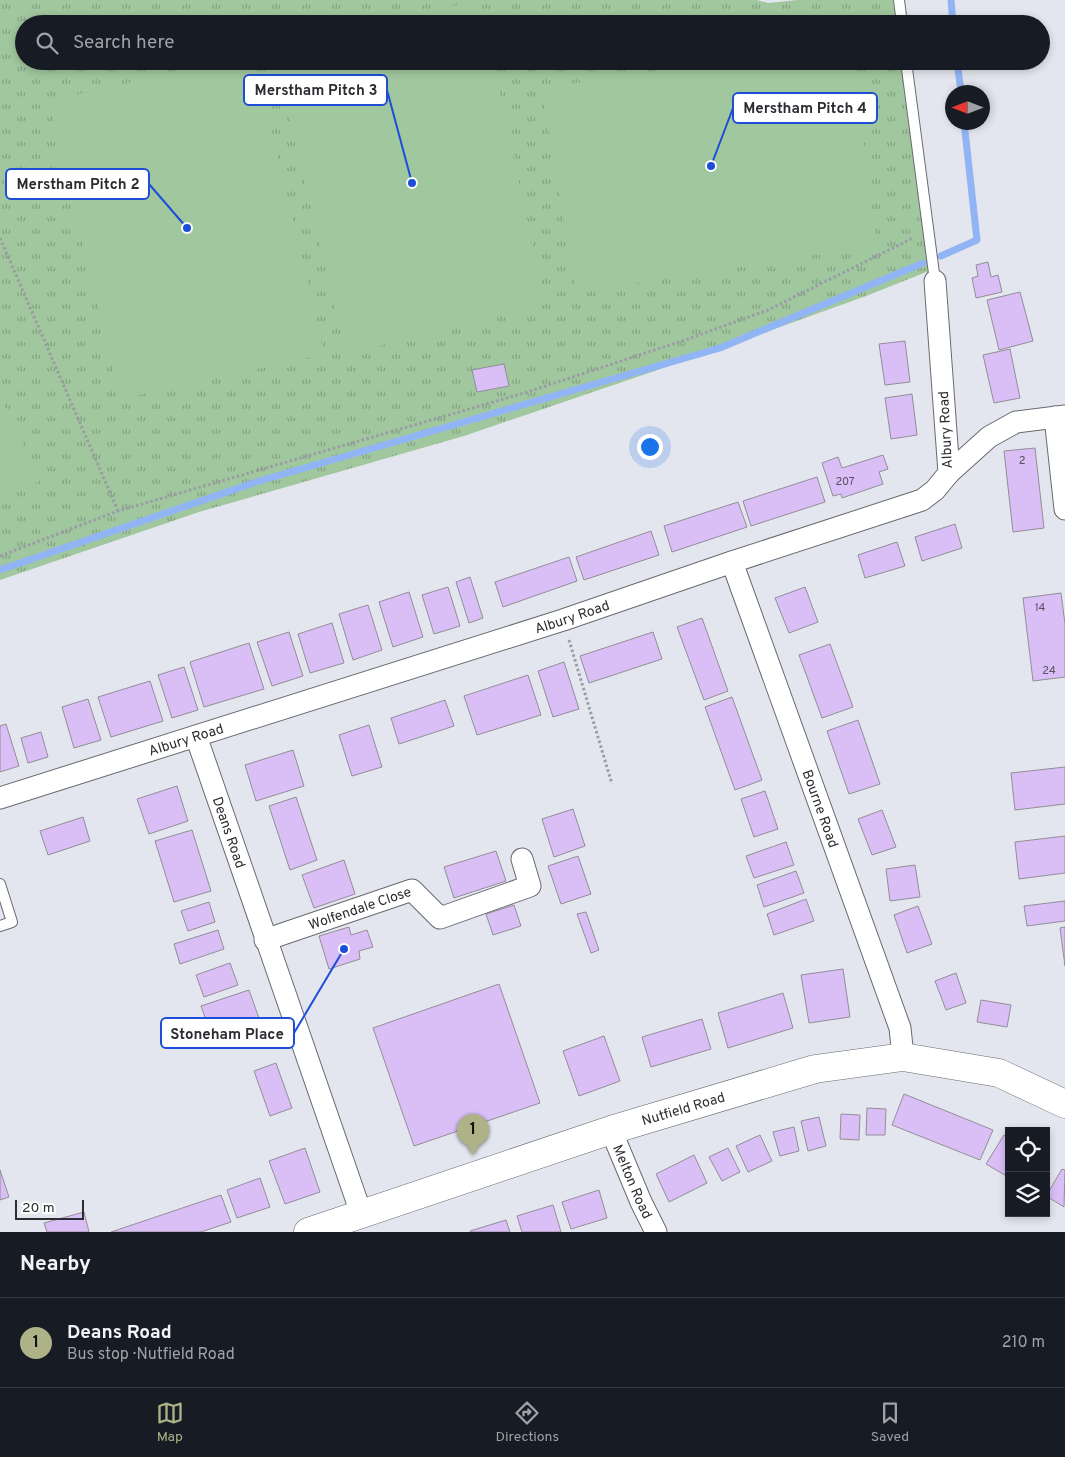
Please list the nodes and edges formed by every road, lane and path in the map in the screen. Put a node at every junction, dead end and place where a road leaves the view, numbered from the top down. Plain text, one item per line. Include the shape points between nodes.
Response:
1 (899, 0) edge
2 (901, 15) edge
3 (907, 70) edge
4 (928, 232) junction
5 (0, 238) edge
6 (935, 281) joint
7 (1060, 416) edge
8 (950, 473) junction
9 (1065, 508) edge
10 (118, 511) junction
11 (0, 556) edge
12 (732, 562) junction
13 (563, 620) junction
14 (196, 736) junction
15 (612, 784) dead end
16 (0, 798) edge
17 (522, 859) dead end
18 (0, 884) edge
19 (0, 926) edge
20 (266, 940) junction
21 (903, 1057) junction
22 (1065, 1104) edge
23 (611, 1130) junction
24 (361, 1213) junction
25 (308, 1232) edge
26 (656, 1232) edge

1 - 2 lane
3 - 4 lane
4 - 6 lane
4 - 10 path via 768,310 676,343 524,393
5 - 10 path
6 - 8 street, Albury Road
7 - 8 street via 1016,422 989,437
7 - 9 street
8 - 12 street, Albury Road via 935,490 918,502
10 - 11 path
12 - 13 street, Albury Road
12 - 21 street, Bourne Road via 900,1028
13 - 14 street, Albury Road
13 - 15 path
14 - 16 street, Albury Road
14 - 20 street, Deans Road
17 - 20 street, Wolfendale Close via 530,886 440,918 412,890
18 - 19 lane via 12,922
20 - 24 street, Deans Road
21 - 22 street, Nutfield Road via 999,1073
21 - 23 street, Nutfield Road via 815,1069
23 - 24 street, Nutfield Road
23 - 26 street, Melton Road
24 - 25 street, Nutfield Road

